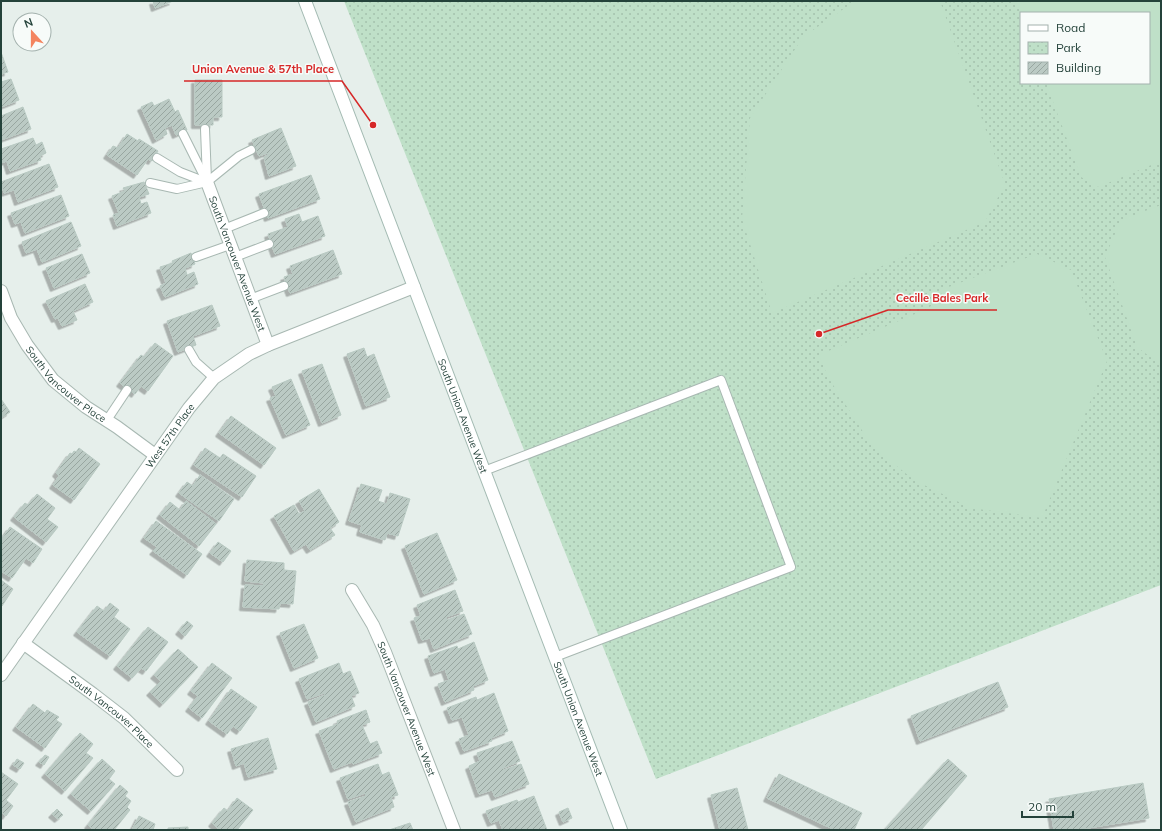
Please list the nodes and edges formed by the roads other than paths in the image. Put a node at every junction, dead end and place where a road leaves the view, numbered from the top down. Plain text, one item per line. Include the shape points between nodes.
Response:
1 (305, 1) edge
2 (205, 129) dead end
3 (183, 134) dead end
4 (251, 150) dead end
5 (157, 158) dead end
6 (207, 182) junction
7 (150, 183) dead end
8 (264, 213) dead end
9 (224, 229) junction
10 (269, 244) dead end
11 (230, 245) junction
12 (196, 257) dead end
13 (235, 257) junction
14 (284, 286) dead end
15 (414, 287) junction
16 (1, 291) edge
17 (250, 299) junction
18 (268, 345) junction
19 (189, 350) dead end
20 (214, 378) junction
21 (127, 390) dead end
22 (107, 420) junction
23 (155, 455) junction
24 (484, 471) junction
25 (352, 590) dead end
26 (23, 643) junction
27 (555, 657) junction
28 (1, 674) edge
29 (176, 770) dead end
30 (454, 830) edge
31 (621, 830) edge

1 - 15 street, South Union Avenue West
2 - 6 lane
3 - 6 lane
4 - 6 lane via 239,156
5 - 6 lane via 180,172
6 - 7 lane via 177,189
6 - 9 street, South Vancouver Avenue West
8 - 9 lane
9 - 11 street, South Vancouver Avenue West
10 - 13 lane
11 - 12 lane
11 - 13 street, South Vancouver Avenue West
13 - 17 street, South Vancouver Avenue West
14 - 17 lane
15 - 18 street, West 57th Place
15 - 24 street, South Union Avenue West
16 - 22 street, South Vancouver Place via 11,318 53,380 86,407
17 - 18 street, South Vancouver Avenue West
18 - 20 street, West 57th Place via 249,354
19 - 20 lane via 196,362
20 - 23 street, West 57th Place
21 - 22 lane
22 - 23 street, South Vancouver Place
23 - 26 street, West 57th Place
24 - 27 street, South Union Avenue West
24 - 27 lane via 721,380 791,567
25 - 30 street, South Vancouver Avenue West via 373,625 385,652
26 - 28 street, West 57th Place
26 - 29 street, South Vancouver Place via 124,718
27 - 31 street, South Union Avenue West

